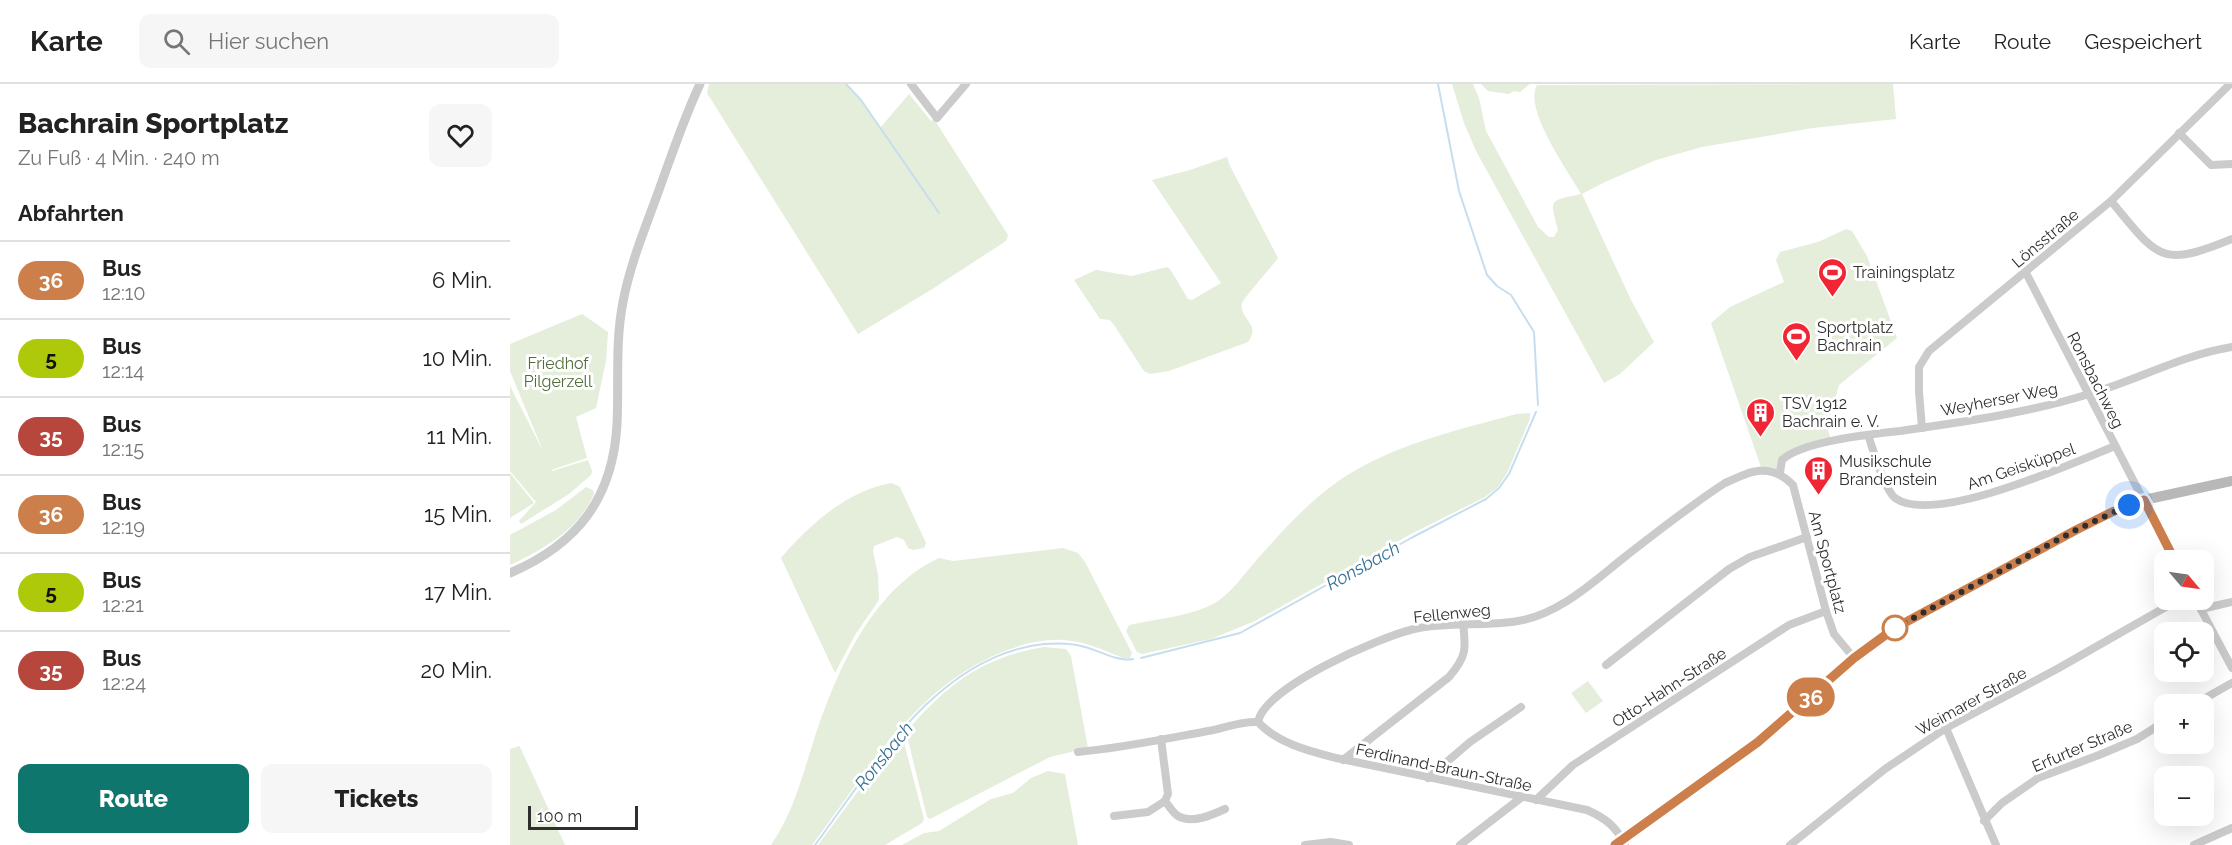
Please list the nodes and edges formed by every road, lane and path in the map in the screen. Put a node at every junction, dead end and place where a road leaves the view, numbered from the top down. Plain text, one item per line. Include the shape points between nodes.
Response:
1 (700, 84) edge
2 (911, 84) edge
3 (966, 84) edge
4 (2230, 84) edge
5 (2180, 133) junction
6 (2232, 164) edge
7 (2110, 201) junction
8 (2232, 239) edge
9 (2025, 271) junction
10 (2232, 347) edge
11 (2088, 395) junction
12 (1922, 428) junction
13 (1868, 435) junction
14 (2115, 446) junction
15 (1780, 473) junction
16 (2232, 481) edge
17 (2144, 500) junction
18 (1807, 537) junction
19 (2169, 550) edge
20 (510, 573) edge
21 (2232, 602) edge
22 (2214, 606) edge
23 (2160, 610) edge
24 (2201, 610) edge
25 (1826, 611) junction
26 (1462, 623) junction
27 (1854, 658) junction
28 (1606, 665) dead end
29 (2232, 668) edge
30 (2232, 683) edge
31 (2212, 694) edge
32 (1521, 707) dead end
33 (1258, 722) junction
34 (1946, 728) junction
35 (2154, 728) edge
36 (1161, 739) junction
37 (1078, 752) dead end
38 (1343, 760) junction
39 (1428, 778) junction
40 (1521, 797) junction
41 (1536, 800) junction
42 (1165, 801) junction
43 (1225, 809) dead end
44 (1114, 816) dead end
45 (1984, 820) junction
46 (2232, 828) edge
47 (1620, 843) edge
48 (1310, 844) edge
49 (1349, 845) edge
50 (1460, 845) edge
51 (1790, 845) edge
52 (1996, 845) edge
53 (2194, 845) edge

1 - 20 street via 625,292 618,342 615,442 605,485 597,503 572,534 543,556
2 - 3 street via 937,118
4 - 5 street, Lönsstraße
5 - 6 street via 2211,165
5 - 7 street, Lönsstraße
7 - 8 street via 2146,243 2167,256 2207,250
7 - 9 street, Lönsstraße
9 - 11 street, Ronsbachweg
9 - 12 street, Lönsstraße via 1929,351 1919,367
10 - 11 street, Weyherser Weg via 2206,351
11 - 12 street, Weyherser Weg
11 - 14 street, Ronsbachweg
12 - 13 street, Weyherser Weg
13 - 14 street, Am Geisküppel via 1895,498 1940,506 1994,492
13 - 15 street, Weyherser Weg via 1796,450 1782,460
14 - 17 street, Ronsbachweg
15 - 18 street, Am Sportplatz via 1793,485
15 - 26 street, Fellenweg via 1762,470 1725,483 1581,592 1547,611 1519,621
16 - 17 main road
17 - 19 street, Ronsbachweg
17 - 27 main road via 2112,512 1895,628
18 - 25 street, Am Sportplatz
18 - 28 street via 1750,557 1729,569
21 - 22 street
23 - 34 street, Weimarer Straße
24 - 29 street
25 - 27 street, Am Sportplatz via 1834,634
25 - 41 street, Otto-Hahn-Straße via 1789,625 1573,765
26 - 33 street, Fellenweg via 1414,629 1372,643 1292,685 1263,708
26 - 38 street via 1466,644 1461,663 1449,677
27 - 47 main road via 1758,742
30 - 31 street
32 - 39 street via 1470,742
33 - 36 street via 1240,722
33 - 38 street, Ferdinand-Braun-Straße via 1290,744
34 - 45 street
34 - 51 street, Weimarer Straße via 1885,769
35 - 45 street, Erfurter Straße via 2109,751 2038,778
36 - 37 street
36 - 42 street via 1168,794
38 - 39 street, Ferdinand-Braun-Straße
39 - 40 street, Ferdinand-Braun-Straße
40 - 41 street, Ferdinand-Braun-Straße
40 - 50 street
41 - 47 street, Ferdinand-Braun-Straße via 1577,807 1600,816 1610,822
42 - 43 street via 1178,815 1190,819
42 - 44 street via 1148,812
45 - 52 street
46 - 53 street
48 - 49 street

